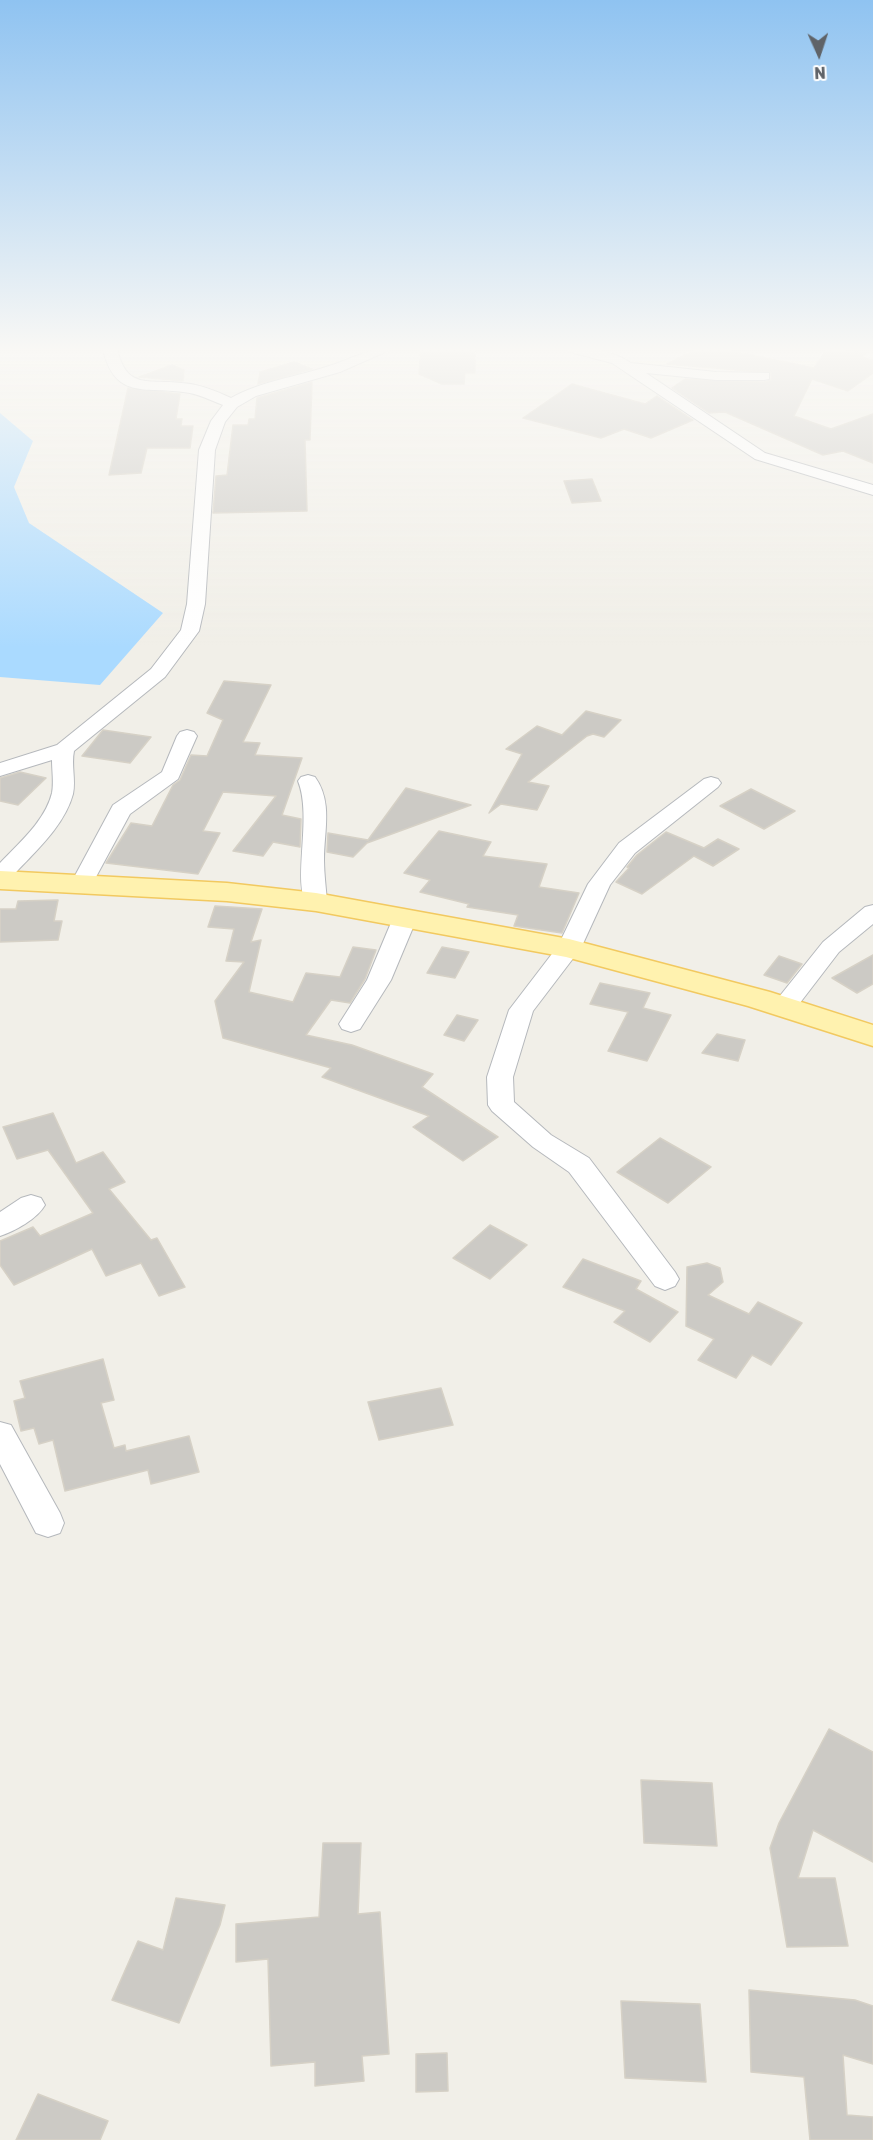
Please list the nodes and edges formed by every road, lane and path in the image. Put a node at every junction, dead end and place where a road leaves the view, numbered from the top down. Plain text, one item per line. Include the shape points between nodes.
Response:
1 (207, 449) edge
2 (749, 449) edge
3 (873, 490) edge
4 (188, 736) dead end
5 (64, 749) junction
6 (0, 770) edge
7 (309, 781) dead end
8 (711, 783) dead end
9 (0, 878) edge
10 (82, 883) junction
11 (316, 902) junction
12 (873, 912) edge
13 (405, 918) junction
14 (569, 948) junction
15 (784, 1007) junction
16 (351, 1024) dead end
17 (873, 1036) edge
18 (32, 1205) dead end
19 (0, 1226) edge
20 (665, 1279) dead end
21 (0, 1434) edge
22 (48, 1523) dead end

1 - 5 street via 196,604 190,631 158,673
2 - 3 street via 760,456
4 - 10 street via 171,776 121,810
5 - 6 street
5 - 9 street via 62,795 50,818
7 - 11 street via 316,797
8 - 14 street via 627,848 598,884
9 - 10 main road
10 - 11 main road
11 - 13 main road
12 - 15 street via 831,947
13 - 14 main road
13 - 16 street via 379,980
14 - 15 main road
14 - 20 street via 521,1010 500,1077 501,1105 542,1141 579,1165
15 - 17 main road
18 - 19 street
21 - 22 street

